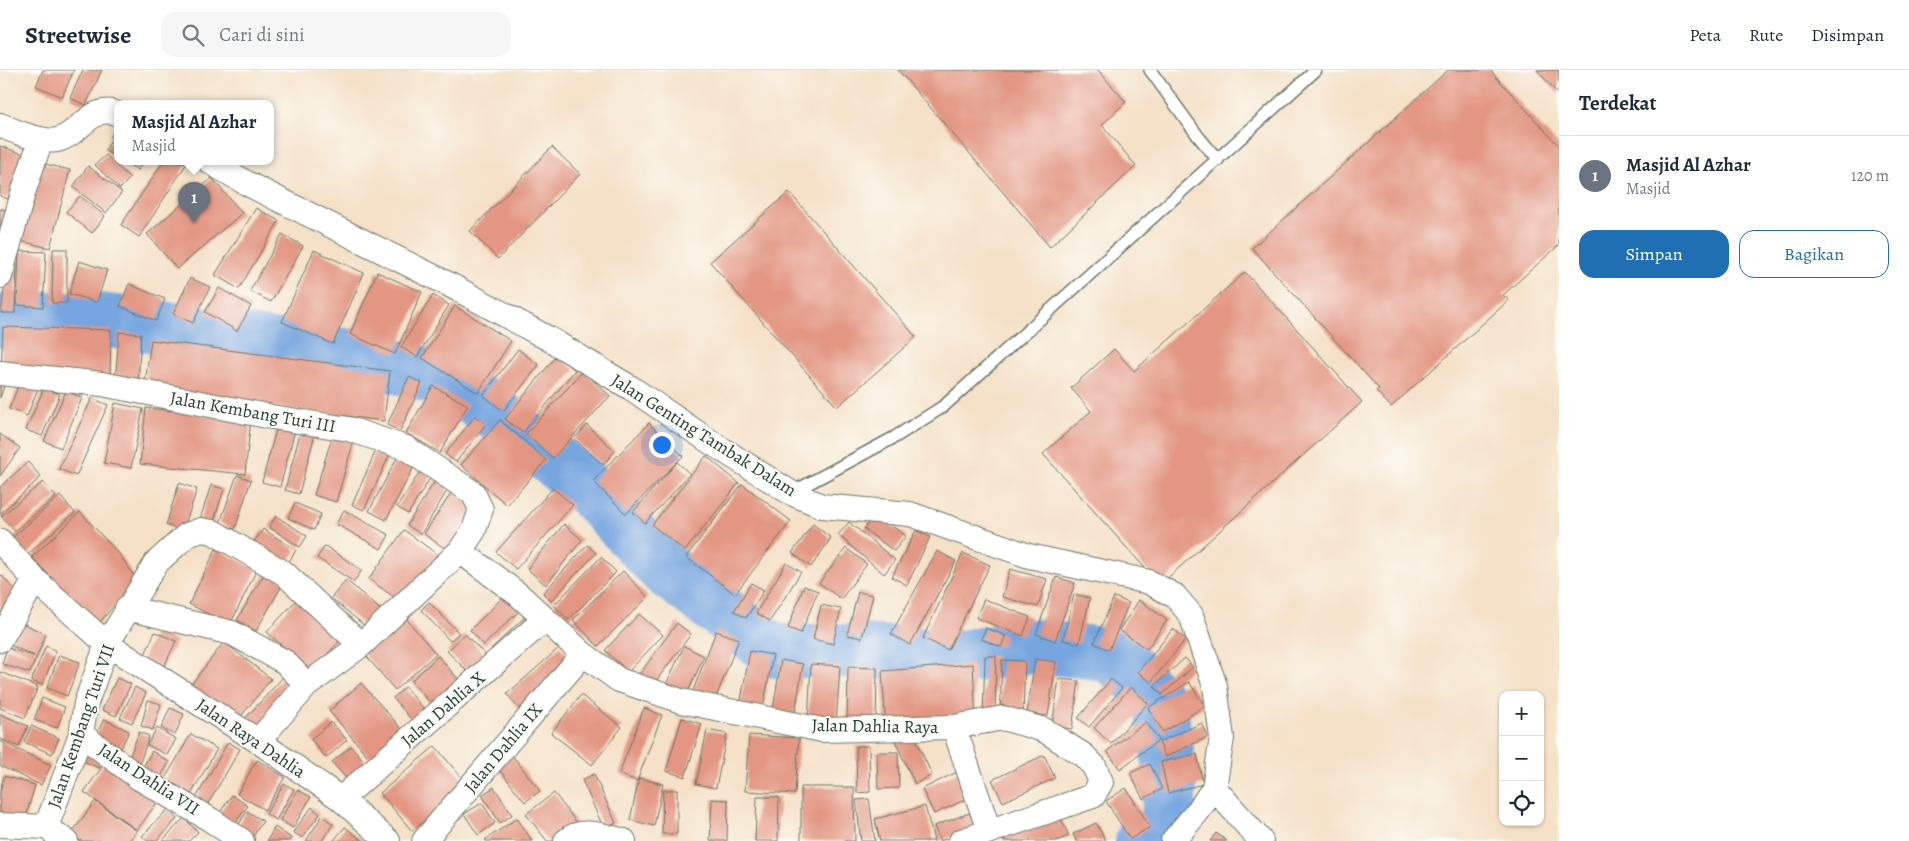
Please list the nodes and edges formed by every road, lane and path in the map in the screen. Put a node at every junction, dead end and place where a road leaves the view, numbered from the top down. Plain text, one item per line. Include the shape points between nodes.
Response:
1 (1150, 70) edge
2 (1316, 70) edge
3 (114, 112) edge
4 (0, 125) edge
5 (41, 139) junction
6 (1218, 160) junction
7 (215, 165) edge
8 (0, 276) edge
9 (0, 373) edge
10 (791, 493) junction
11 (0, 541) edge
12 (460, 551) junction
13 (35, 580) junction
14 (127, 608) junction
15 (545, 619) junction
16 (0, 640) edge
17 (107, 644) junction
18 (361, 645) junction
19 (583, 654) junction
20 (307, 685) junction
21 (954, 727) junction
22 (81, 734) junction
23 (258, 741) junction
24 (1214, 788) junction
25 (341, 799) junction
26 (0, 825) edge
27 (46, 827) junction
28 (989, 831) junction
29 (66, 841) edge
30 (242, 841) edge
31 (388, 841) edge
32 (424, 841) edge
33 (566, 841) edge
34 (624, 841) edge
35 (961, 841) edge
36 (1173, 841) edge
37 (1261, 841) edge

1 - 6 lane
2 - 6 lane
3 - 5 street via 94,114 74,132 56,140
4 - 5 street
5 - 8 street
6 - 10 lane via 944,406 895,437
7 - 10 street, Jalan Genting Tambak Dalam via 551,340
9 - 12 street, Jalan Kembang Turi III via 102,384 349,429 406,448 474,493 481,509 474,530
10 - 24 street, Jalan Genting Tambak Dalam via 822,506 910,514 1029,556 1149,582 1175,596 1191,615 1215,686 1222,738
11 - 13 street, Jalan Raya Dahlia
12 - 15 street, Jalan Dahlia Raya via 519,594
12 - 18 street
13 - 16 street
13 - 17 street, Jalan Raya Dahlia
14 - 17 street, Jalan Kembang Turi VII
14 - 18 street, Jalan Kembang Turi VII via 156,563 187,535 201,530 227,539 284,573
14 - 20 street via 232,634 285,662
15 - 19 street, Jalan Dahlia Raya
15 - 25 street, Jalan Dahlia X
17 - 22 street, Jalan Kembang Turi VII via 86,703
17 - 23 street, Jalan Raya Dahlia
18 - 20 street
19 - 21 street, Jalan Dahlia Raya via 619,680 682,702 822,730
19 - 32 street, Jalan Dahlia IX
20 - 23 street
21 - 28 street
21 - 28 street, Jalan Dahlia Raya via 1003,718 1044,730 1083,755 1094,766 1101,782 1092,796
22 - 27 street, Jalan Kembang Turi VII
22 - 30 street, Jalan Dahlia VII via 139,778
23 - 25 street, Jalan Raya Dahlia
24 - 36 street, Jalan Genting Tambak Dalam
24 - 37 street
25 - 31 street, Jalan Raya Dahlia
26 - 27 street
27 - 29 street
28 - 35 street, Jalan Dahlia Raya
33 - 34 street via 589,833

